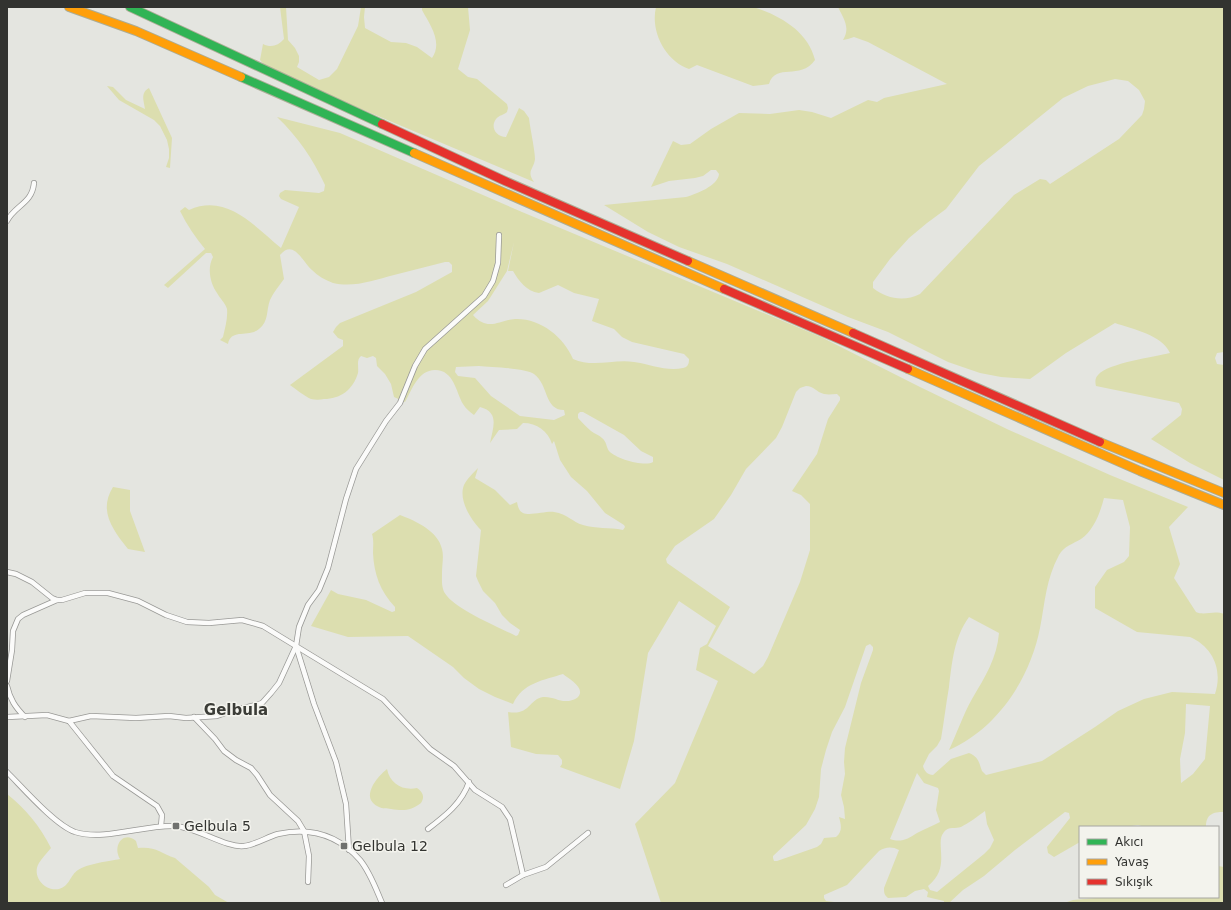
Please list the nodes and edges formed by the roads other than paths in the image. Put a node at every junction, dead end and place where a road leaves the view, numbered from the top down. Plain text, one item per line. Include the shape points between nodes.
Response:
1 (69, 7) edge
2 (130, 7) edge
3 (34, 183) dead end
4 (7, 221) edge
5 (499, 235) dead end
6 (1224, 493) edge
7 (1224, 505) edge
8 (7, 572) edge
9 (57, 600) junction
10 (296, 646) junction
11 (7, 681) edge
12 (7, 686) edge
13 (7, 716) edge
14 (25, 717) junction
15 (194, 717) junction
16 (69, 721) junction
17 (7, 772) edge
18 (469, 782) junction
19 (160, 826) junction
20 (428, 829) dead end
21 (304, 831) junction
22 (588, 833) dead end
23 (349, 850) junction
24 (523, 875) junction
25 (308, 882) dead end
26 (506, 885) dead end
27 (382, 903) edge

1 - 7 highway via 136,31 1125,465
2 - 6 highway via 505,181 1144,461
3 - 4 street via 31,196
5 - 10 street via 498,264 493,281 484,296 425,349 400,403 356,469 328,568 319,590 308,605 299,627
8 - 9 street via 32,582
9 - 10 street via 85,593 108,593 187,622 242,620 262,626
9 - 11 street via 18,619 13,631
10 - 15 street via 279,683 262,703 217,716
10 - 18 street via 383,699 430,749 454,766
10 - 23 street via 338,770 346,804
12 - 14 street via 16,708
13 - 14 street
14 - 16 street via 47,715
15 - 16 street via 91,716
15 - 21 street via 224,751 251,768 270,795 298,821
16 - 19 street via 113,776 157,806 162,816
17 - 19 street via 57,821 74,831 94,836
18 - 20 street via 466,791 451,811
18 - 24 street via 475,790 502,807 510,819
19 - 21 street via 195,830 236,846 245,846 278,834
21 - 23 street via 325,835
21 - 25 street via 309,856
22 - 24 street via 546,867
23 - 27 street via 360,861
24 - 26 street

